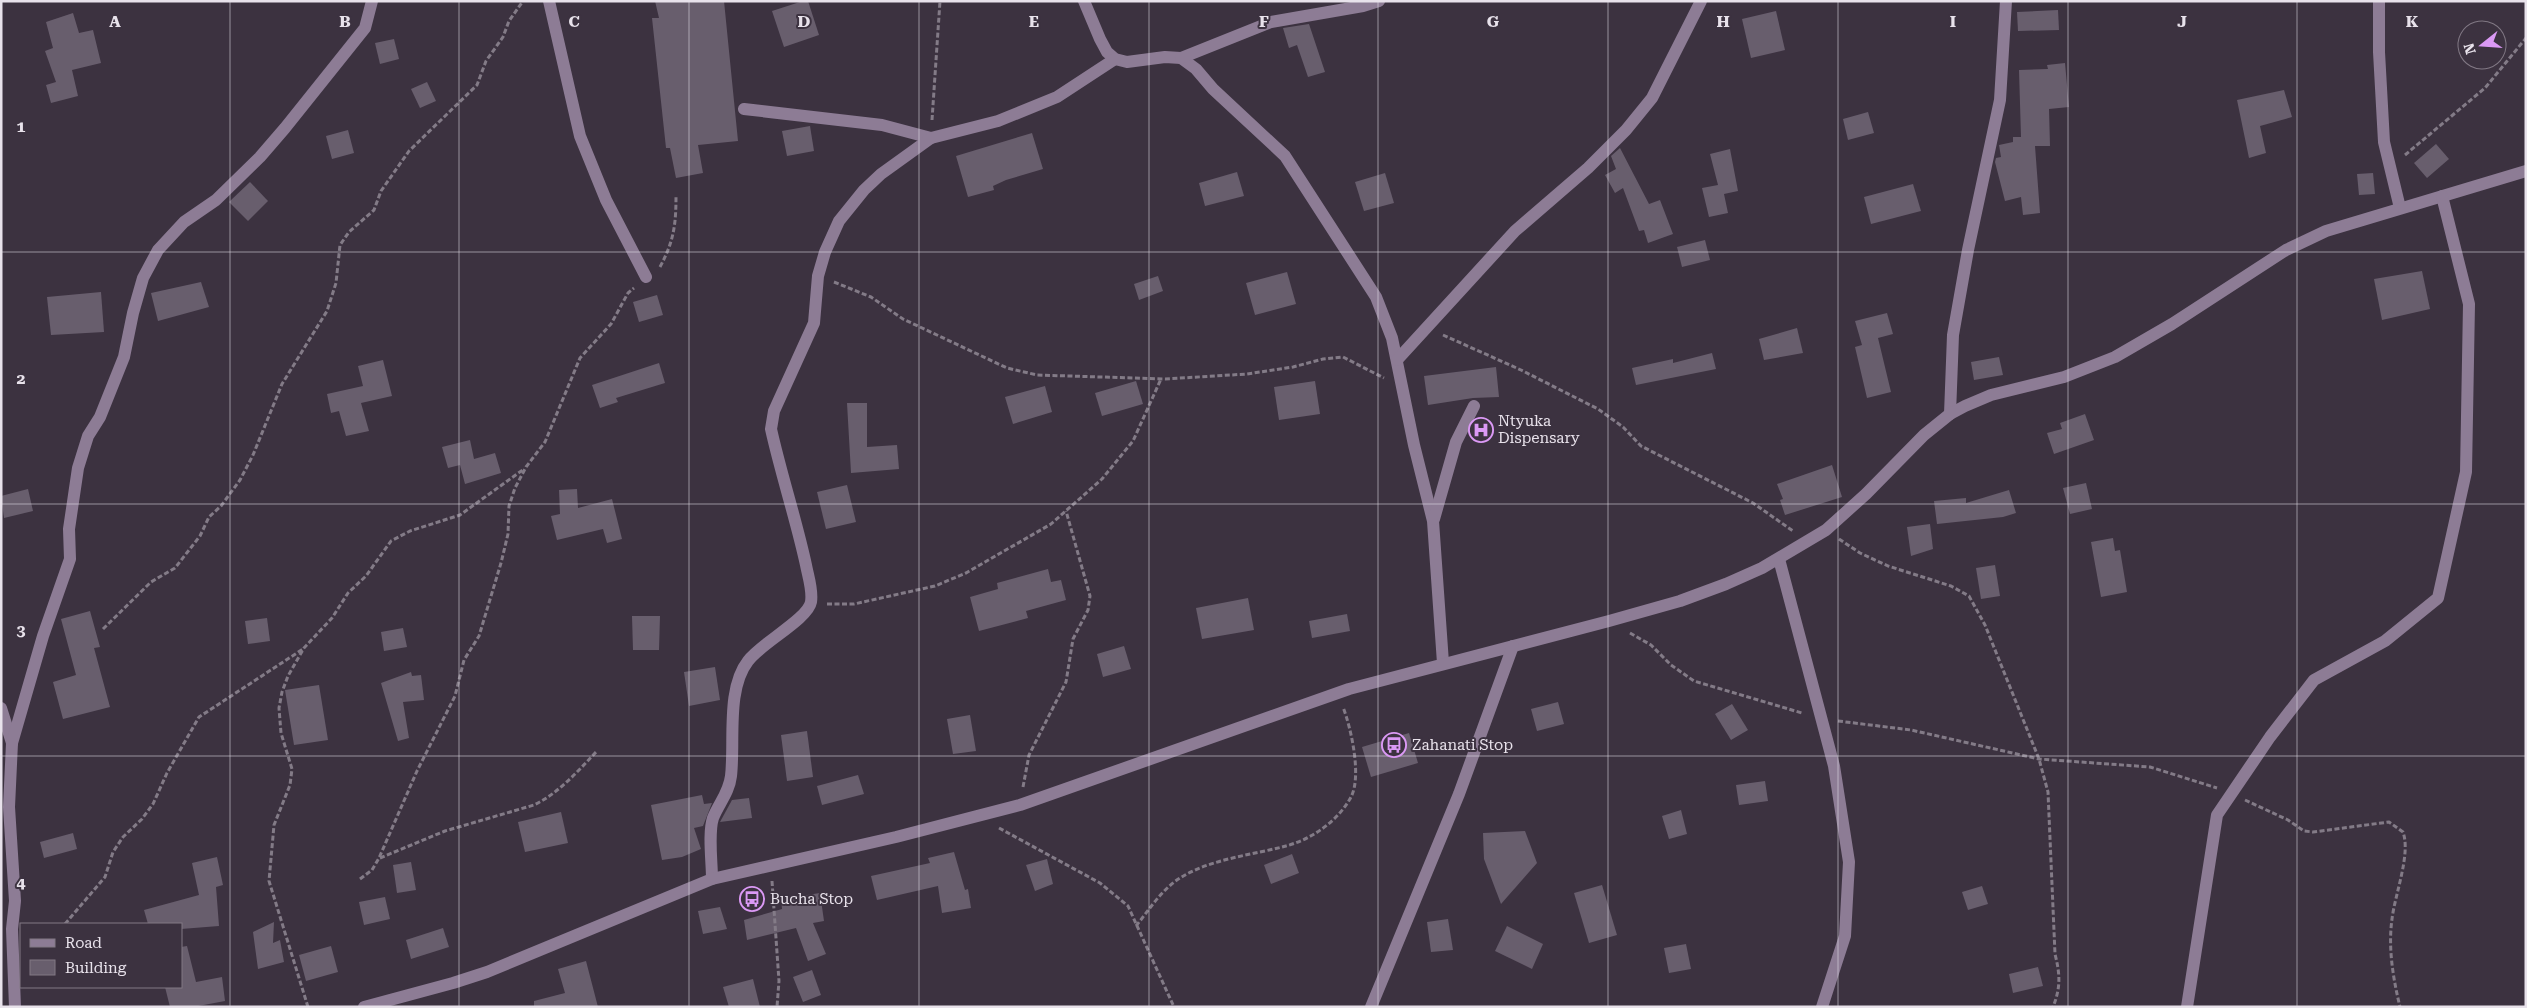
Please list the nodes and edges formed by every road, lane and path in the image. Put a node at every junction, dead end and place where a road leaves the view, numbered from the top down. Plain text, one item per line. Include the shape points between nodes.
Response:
1 (372, 1) edge
2 (523, 1) edge
3 (549, 1) edge
4 (940, 1) edge
5 (1084, 1) edge
6 (1379, 1) edge
7 (1701, 1) edge
8 (2006, 1) edge
9 (2379, 1) edge
10 (2526, 38) edge
11 (1182, 58) junction
12 (1115, 60) junction
13 (744, 109) dead end
14 (931, 138) junction
15 (2526, 171) edge
16 (2392, 174) junction
17 (676, 196) dead end
18 (2442, 196) junction
19 (2400, 208) junction
20 (818, 276) junction
21 (646, 277) junction
22 (1427, 328) junction
23 (1397, 360) junction
24 (1160, 379) junction
25 (1402, 388) junction
26 (1474, 406) dead end
27 (1950, 414) junction
28 (526, 467) junction
29 (1066, 511) junction
30 (1433, 521) junction
31 (1826, 530) junction
32 (1808, 542) junction
33 (1779, 558) junction
34 (811, 604) junction
35 (1609, 621) junction
36 (103, 628) dead end
37 (1513, 646) junction
38 (304, 648) junction
39 (1443, 663) junction
40 (1337, 693) junction
41 (1, 708) edge
42 (1820, 717) junction
43 (12, 743) junction
44 (597, 750) dead end
45 (2039, 758) junction
46 (2232, 794) junction
47 (1020, 805) junction
48 (979, 817) junction
49 (379, 858) junction
50 (772, 865) junction
51 (360, 879) dead end
52 (712, 879) junction
53 (66, 923) edge
54 (1136, 926) junction
55 (15, 1007) edge
56 (308, 1007) edge
57 (364, 1007) edge
58 (777, 1007) edge
59 (1174, 1007) edge
60 (1371, 1007) edge
61 (1822, 1007) edge
62 (2054, 1007) edge
63 (2187, 1007) edge
64 (2400, 1007) edge

1 - 43 street via 365,28 285,128 216,200 184,222 158,250 143,278 124,357 100,417 88,436 78,468 69,529 70,560 43,636
2 - 36 path via 486,61 476,85 410,151 381,191 374,210 349,232 340,245 336,283 327,311 282,384 240,480 209,516 200,536 175,568 151,582
3 - 21 street via 580,136 606,200
4 - 14 path
5 - 12 street via 1100,39
6 - 11 street via 1271,22
7 - 22 street via 1652,98 1626,130 1588,168 1515,231
8 - 27 street via 2000,100 1953,335
9 - 16 street via 2384,142
10 - 16 path via 2485,88 2407,152
11 - 12 street
11 - 23 street via 1285,156 1376,297
12 - 14 street via 1057,97 998,120
13 - 14 street via 882,125
14 - 20 street via 864,190 839,221
15 - 18 street
16 - 19 street
17 - 21 path via 676,228 668,252 659,268
18 - 19 street
18 - 46 street via 2469,304 2466,472 2438,598 2385,640 2314,680
19 - 27 street via 2300,242 2115,357 2064,377 1976,400
20 - 24 path via 871,297 903,319 1007,368 1037,375
20 - 34 street via 814,322 774,411 771,428 804,557
21 - 28 path via 628,293 611,324 580,358 545,442
22 - 23 street
22 - 32 path via 1598,409 1623,427 1641,446 1753,502
23 - 25 street
24 - 25 path via 1247,374 1343,357
24 - 29 path via 1133,441 1102,479
25 - 30 street
26 - 30 street via 1456,442
27 - 31 street
28 - 38 path via 460,515 410,531 391,541 366,576 348,593 332,618
28 - 49 path via 509,506 506,544 479,636 464,660 455,696 417,771
29 - 34 path via 1016,545 935,586 854,604
29 - 47 path via 1090,596 1088,610 1073,639 1066,682 1029,756
30 - 39 street
31 - 32 street
31 - 45 path via 1860,553 1888,566 1951,586 1970,596
32 - 33 street
33 - 35 street via 1726,584
33 - 42 street
34 - 52 street via 805,614 758,650 740,676 734,707 731,776 726,795 713,818
35 - 37 street
35 - 42 path via 1651,645 1671,666 1694,681
37 - 39 street
37 - 60 street via 1459,794
38 - 53 path via 198,717 166,773 153,804 118,844 105,878
38 - 56 path via 282,692 281,733 292,769 290,785 274,825 269,881
39 - 40 street
40 - 47 street
40 - 54 path via 1348,721 1356,776 1352,796 1334,820 1314,834 1288,845 1195,870 1179,879
41 - 43 street
42 - 45 path via 1863,726 1911,730
42 - 61 street via 1834,766 1849,862 1845,936
43 - 55 street via 9,807 15,901 12,929
44 - 49 path via 545,800 445,831
45 - 46 path via 2150,767
45 - 62 path via 2048,792 2055,954 2060,976
46 - 63 street via 2217,815
46 - 64 path via 2313,832 2389,822 2403,832 2406,851 2392,921 2390,957
47 - 48 street
48 - 50 street
48 - 54 path via 1100,883 1128,906
49 - 51 path via 372,870
50 - 52 street
50 - 58 path via 779,981
52 - 57 street via 495,969
54 - 59 path

